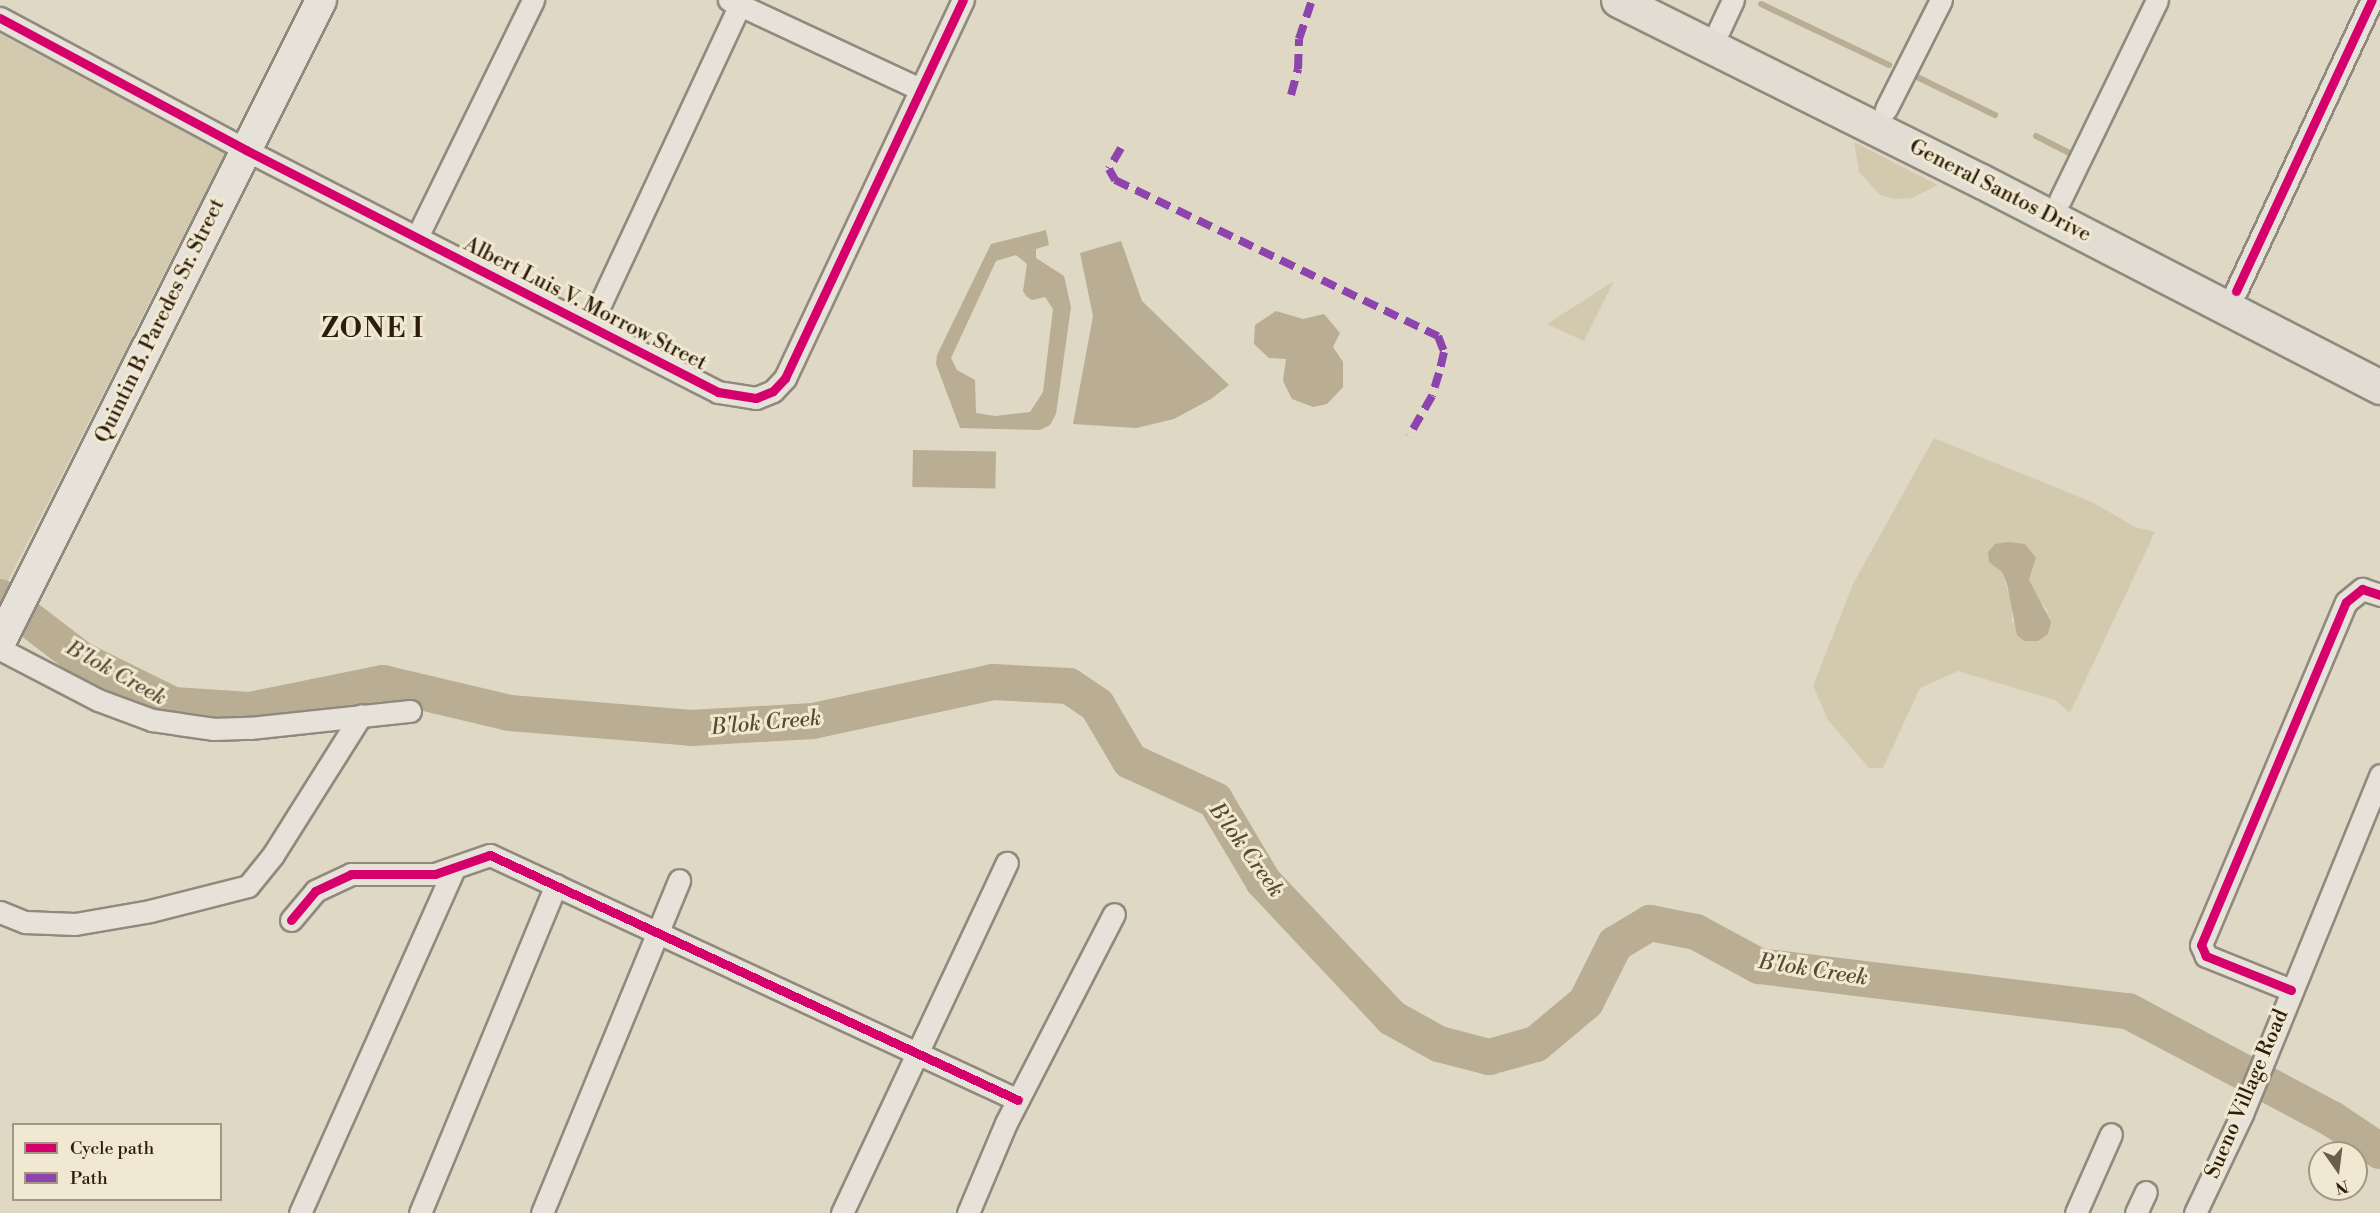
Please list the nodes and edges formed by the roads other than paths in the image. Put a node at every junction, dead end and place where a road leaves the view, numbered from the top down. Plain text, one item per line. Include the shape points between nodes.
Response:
1 (321, 0) edge
2 (533, 0) edge
3 (963, 0) edge
4 (1618, 0) edge
5 (1661, 0) edge
6 (1733, 0) edge
7 (1941, 0) edge
8 (2157, 0) edge
9 (2372, 0) edge
10 (735, 3) edge
11 (0, 18) edge
12 (1719, 30) junction
13 (920, 89) junction
14 (1886, 109) junction
15 (246, 150) junction
16 (2060, 200) junction
17 (417, 237) junction
18 (2236, 291) junction
19 (590, 326) junction
20 (2380, 363) edge
21 (2380, 387) edge
22 (2380, 595) edge
23 (0, 642) edge
24 (0, 649) edge
25 (410, 711) dead end
26 (361, 715) junction
27 (2380, 775) edge
28 (1007, 863) dead end
29 (454, 868) junction
30 (679, 880) dead end
31 (556, 885) junction
32 (0, 912) edge
33 (1114, 914) dead end
34 (291, 920) dead end
35 (656, 934) junction
36 (2291, 990) junction
37 (916, 1055) junction
38 (1018, 1100) junction
39 (2111, 1134) dead end
40 (2146, 1192) dead end
41 (300, 1213) edge
42 (420, 1213) edge
43 (542, 1213) edge
44 (842, 1213) edge
45 (968, 1213) edge
46 (2076, 1213) edge
47 (2136, 1213) edge
48 (2195, 1213) edge

1 - 15 main road, Quintin B. Paredes Sr. Street
2 - 17 street
3 - 13 street, Albert Luis V. Morrow Street
4 - 21 highway, General Santos Drive
5 - 12 highway, General Santos Drive
6 - 12 street
7 - 14 street
8 - 16 street
9 - 18 street
10 - 13 street
10 - 19 street
11 - 15 street, Albert Luis V. Morrow Street
12 - 14 highway, General Santos Drive
13 - 19 street, Albert Luis V. Morrow Street via 785,378 773,391 756,398 718,392
14 - 16 highway, General Santos Drive
15 - 17 street, Albert Luis V. Morrow Street
15 - 23 main road, Quintin B. Paredes Sr. Street
16 - 18 highway, General Santos Drive
17 - 19 street, Albert Luis V. Morrow Street
18 - 20 highway, General Santos Drive
22 - 36 street via 2362,589 2346,602 2201,945 2206,956
24 - 26 street via 98,700 152,720 213,729
25 - 26 street
26 - 32 street via 273,855 248,886 150,911 75,924 25,922
27 - 36 street, Sueno Village Road
28 - 37 street
29 - 31 street via 490,855
29 - 34 street via 414,876 351,874 309,895
29 - 41 street
30 - 35 street
31 - 35 street
31 - 42 street
33 - 38 street
35 - 37 street
35 - 43 street
36 - 48 street, Sueno Village Road via 2242,1114
37 - 38 street
37 - 44 street
38 - 45 street
39 - 46 street
40 - 47 street

